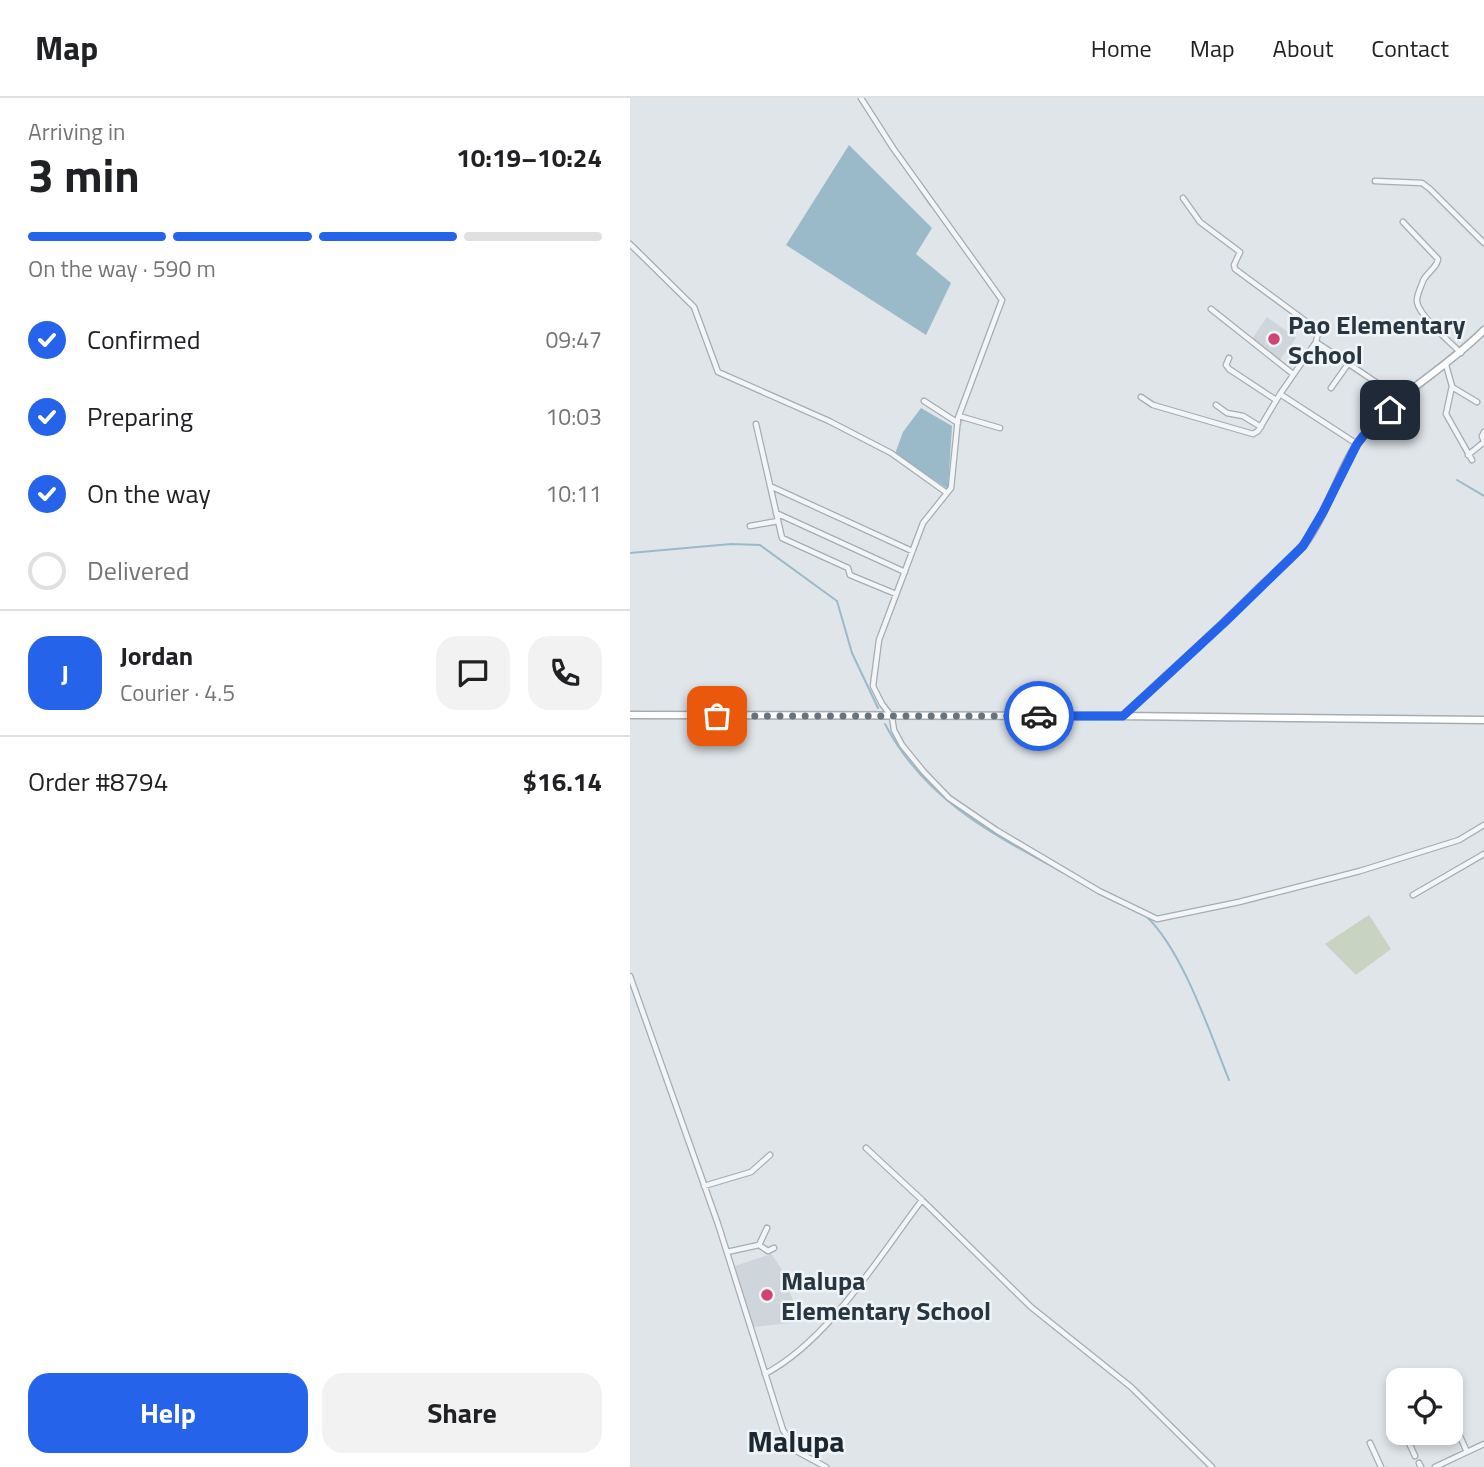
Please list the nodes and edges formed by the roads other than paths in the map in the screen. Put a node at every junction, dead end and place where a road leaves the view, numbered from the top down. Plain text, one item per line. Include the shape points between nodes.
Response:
1 (861, 98) edge
2 (1374, 181) dead end
3 (1183, 198) dead end
4 (1403, 222) dead end
5 (1484, 243) edge
6 (630, 244) edge
7 (1211, 309) dead end
8 (1484, 330) edge
9 (1316, 342) junction
10 (1461, 353) junction
11 (1229, 358) dead end
12 (1348, 363) junction
13 (1446, 365) junction
14 (1293, 374) junction
15 (1452, 387) junction
16 (1331, 388) dead end
17 (1280, 394) junction
18 (1141, 397) dead end
19 (1402, 399) junction
20 (1276, 400) junction
21 (924, 401) dead end
22 (1477, 402) dead end
23 (1216, 405) dead end
24 (959, 416) junction
25 (958, 423) junction
26 (757, 424) dead end
27 (1261, 426) junction
28 (1000, 428) dead end
29 (1484, 432) edge
30 (1357, 444) junction
31 (1468, 455) junction
32 (1472, 460) dead end
33 (770, 486) junction
34 (947, 493) junction
35 (776, 513) junction
36 (778, 521) junction
37 (750, 526) dead end
38 (912, 551) junction
39 (905, 572) junction
40 (896, 594) junction
41 (630, 715) edge
42 (1123, 716) junction
43 (892, 717) junction
44 (1484, 720) edge
45 (1484, 825) edge
46 (1484, 854) edge
47 (1413, 895) dead end
48 (630, 976) edge
49 (866, 1148) dead end
50 (770, 1155) dead end
51 (704, 1186) junction
52 (922, 1200) junction
53 (767, 1228) dead end
54 (759, 1245) junction
55 (774, 1248) dead end
56 (727, 1252) junction
57 (765, 1374) junction
58 (1370, 1443) dead end
59 (1463, 1443) edge
60 (1484, 1444) edge
61 (1410, 1445) edge
62 (1467, 1452) junction
63 (1415, 1456) dead end
64 (826, 1467) edge
65 (1212, 1467) edge
66 (1381, 1467) edge
67 (1435, 1467) edge

1 - 24 street via 1002,300
2 - 5 street via 1422,183
3 - 9 street via 1200,222 1240,252 1235,269 1315,328
4 - 10 street via 1438,259 1424,278 1418,304
6 - 34 street via 694,307 718,372 891,453
7 - 14 street
8 - 10 main road
9 - 12 street
9 - 14 street
10 - 13 main road
11 - 20 street via 1227,367
12 - 16 street
12 - 19 street
13 - 15 street
13 - 19 main road
14 - 17 street
15 - 22 street
15 - 31 street via 1446,414
17 - 20 street
17 - 30 street
18 - 27 street via 1153,405 1248,434
19 - 30 main road
20 - 27 street
21 - 25 street
23 - 27 street
24 - 25 street
24 - 28 street
25 - 34 street via 953,484
26 - 33 street
29 - 31 street via 1484,442
30 - 42 main road via 1303,546
31 - 32 street
33 - 35 street
33 - 38 street
34 - 38 street via 925,519
35 - 36 street
35 - 39 street
36 - 37 street
36 - 40 street via 782,538
38 - 39 street
39 - 40 street
40 - 43 street via 879,640 873,675 877,695
41 - 43 main road
42 - 43 main road
42 - 44 main road
43 - 45 street via 902,745 956,804 1099,891 1157,919 1360,871 1459,840
46 - 47 street
48 - 51 street
49 - 52 street
50 - 51 street via 751,1172
51 - 56 street
52 - 57 street via 834,1317 812,1341
52 - 65 street via 1031,1307 1131,1387
53 - 54 street
54 - 55 street via 768,1251
54 - 56 street
56 - 57 street
57 - 64 street via 792,1445
58 - 66 street
59 - 62 street
60 - 62 street
61 - 63 street
62 - 67 street

